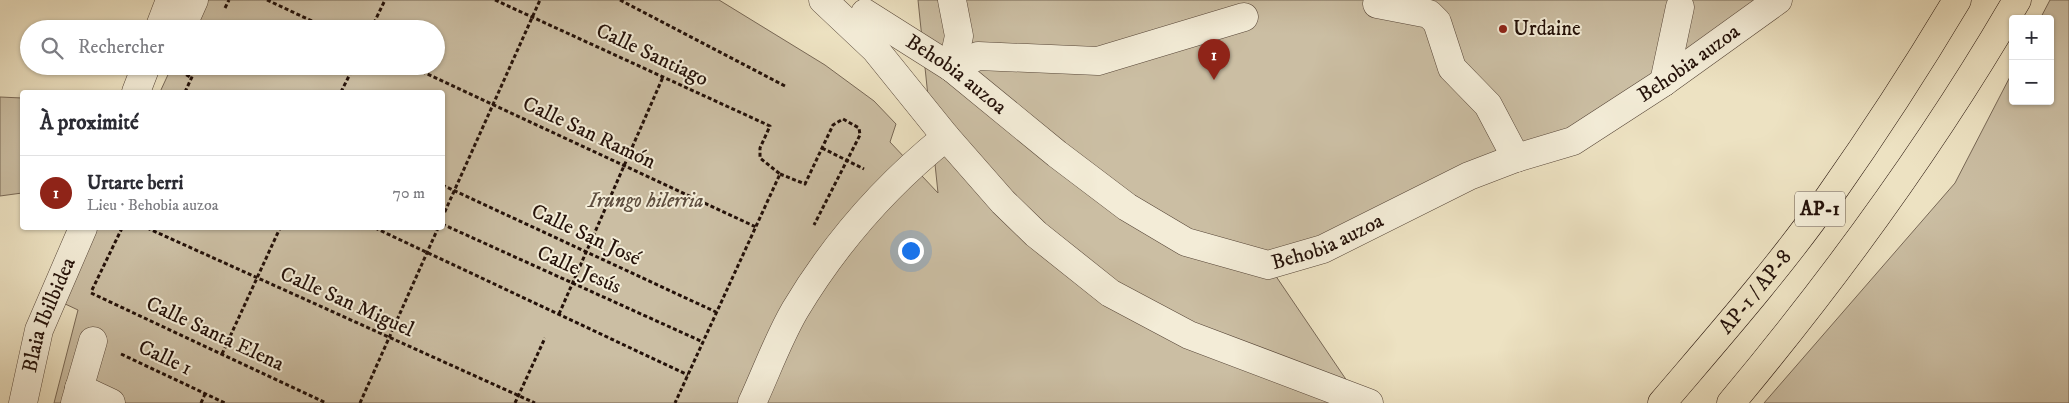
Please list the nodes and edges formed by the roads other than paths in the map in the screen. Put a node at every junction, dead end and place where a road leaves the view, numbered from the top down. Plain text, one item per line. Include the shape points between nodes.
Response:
1 (170, 0) edge
2 (194, 0) edge
3 (823, 0) edge
4 (952, 0) edge
5 (1778, 0) edge
6 (1957, 0) edge
7 (2017, 0) edge
8 (1377, 4) dead end
9 (1680, 7) dead end
10 (865, 13) dead end
11 (1244, 17) dead end
12 (162, 20) edge
13 (185, 20) edge
14 (952, 68) junction
15 (143, 75) edge
16 (1664, 82) junction
17 (137, 90) edge
18 (946, 137) junction
19 (1516, 158) junction
20 (82, 230) edge
21 (93, 341) road end
22 (77, 396) edge
23 (22, 403) edge
24 (111, 403) edge
25 (752, 403) edge
26 (1369, 403) edge
27 (1662, 403) edge
28 (1732, 403) edge

1 - 12 street
2 - 13 street
3 - 18 street via 875,49
4 - 14 street via 960,36
5 - 16 street, Behobia auzoa
6 - 27 highway, AP-1 / AP-8 / AP-1 via 1828,198 1763,283
7 - 28 highway, AP-1 via 1931,139 1867,232
8 - 19 street via 1429,14 1437,22 1452,68 1488,105
9 - 16 street
10 - 14 street, Behobia auzoa
11 - 14 street via 1098,61 978,56
14 - 19 street, Behobia auzoa via 1127,207 1186,242 1268,266 1323,249 1469,176
15 - 17 street
16 - 19 street, Behobia auzoa via 1573,141
18 - 25 street via 912,164 849,230 795,311
18 - 26 street via 1036,234 1110,293 1189,335
20 - 23 street, Blaia Ibilbidea via 39,330
21 - 22 street
22 - 24 street

